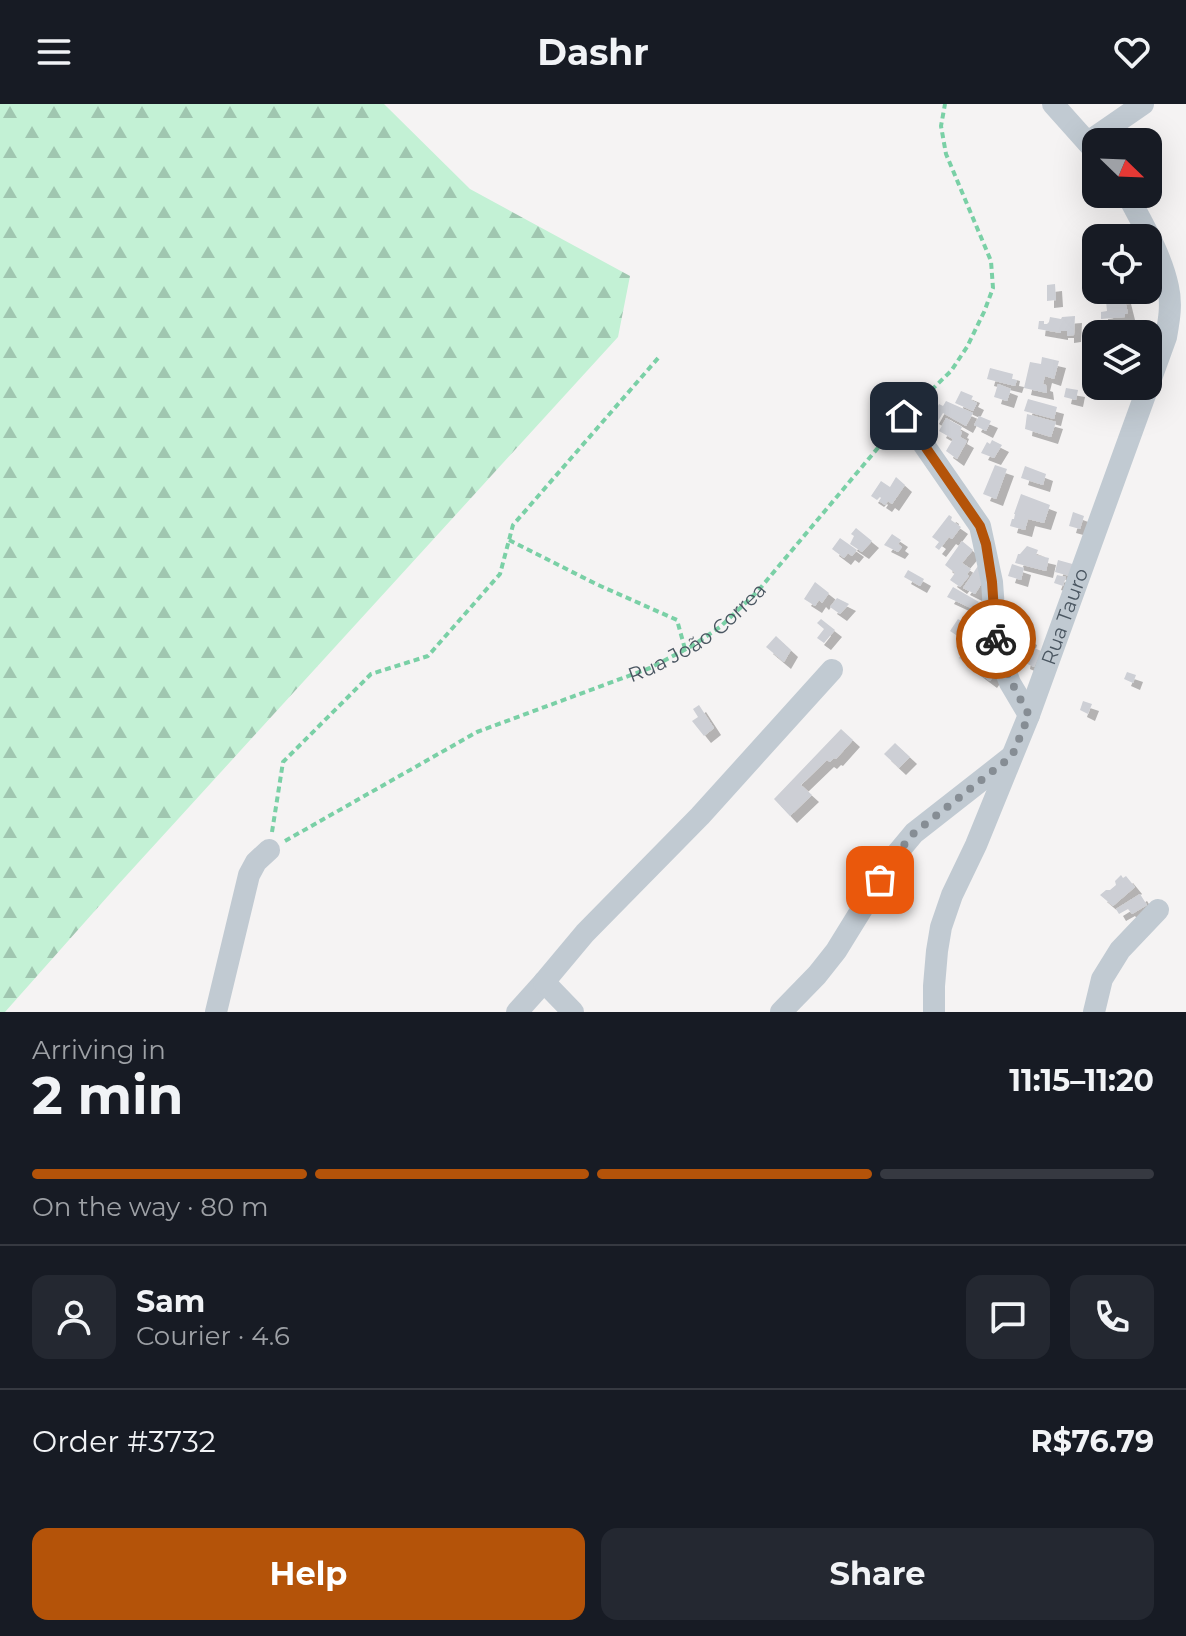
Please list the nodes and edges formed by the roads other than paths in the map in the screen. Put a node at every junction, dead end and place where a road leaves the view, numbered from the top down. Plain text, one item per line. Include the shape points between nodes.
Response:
1 (1053, 104) edge
2 (1143, 104) edge
3 (1115, 128) edge
4 (1082, 137) edge
5 (1134, 208) edge
6 (904, 416) road end
7 (832, 670) dead end
8 (1029, 715) junction
9 (1012, 756) junction
10 (269, 850) road end
11 (1158, 910) dead end
12 (544, 982) junction
13 (216, 1012) edge
14 (517, 1012) edge
15 (573, 1012) edge
16 (781, 1012) edge
17 (934, 1012) edge
18 (1094, 1012) edge

1 - 4 street
2 - 3 street
5 - 8 street, Rua Tauro via 1168,287 1166,337
6 - 8 street via 980,526 1001,659
7 - 12 street
8 - 9 street, Rua Tauro
9 - 16 street, Rua Tauro via 914,833 836,951
9 - 17 street via 941,927
10 - 13 street via 249,875
11 - 18 street via 1120,950 1102,979
12 - 14 street
12 - 15 street

